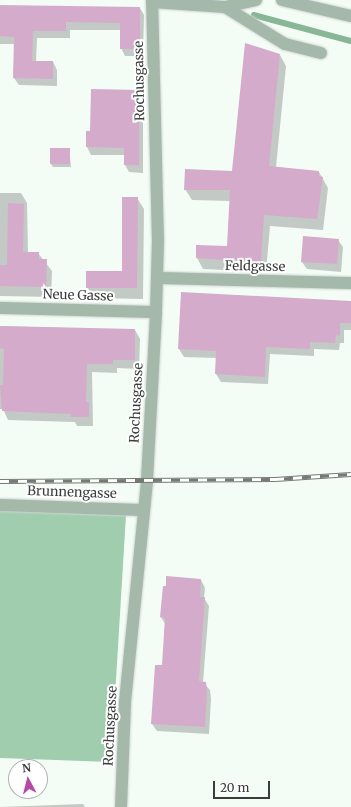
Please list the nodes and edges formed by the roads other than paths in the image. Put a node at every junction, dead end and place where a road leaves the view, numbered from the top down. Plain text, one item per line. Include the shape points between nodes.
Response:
1 (256, 0) edge
2 (282, 0) edge
3 (152, 1) edge
4 (225, 7) junction
5 (351, 16) edge
6 (321, 53) dead end
7 (157, 278) junction
8 (351, 283) edge
9 (0, 308) edge
10 (156, 312) junction
11 (0, 505) edge
12 (142, 510) junction
13 (121, 807) edge

1 - 4 street
2 - 5 street
3 - 4 street
3 - 7 street, Rochusgasse
4 - 6 street via 285,44
7 - 8 street, Feldgasse
7 - 10 street, Rochusgasse
9 - 10 street, Neue Gasse
10 - 12 street, Rochusgasse via 147,480
11 - 12 street, Brunnengasse
12 - 13 street, Rochusgasse via 125,702

